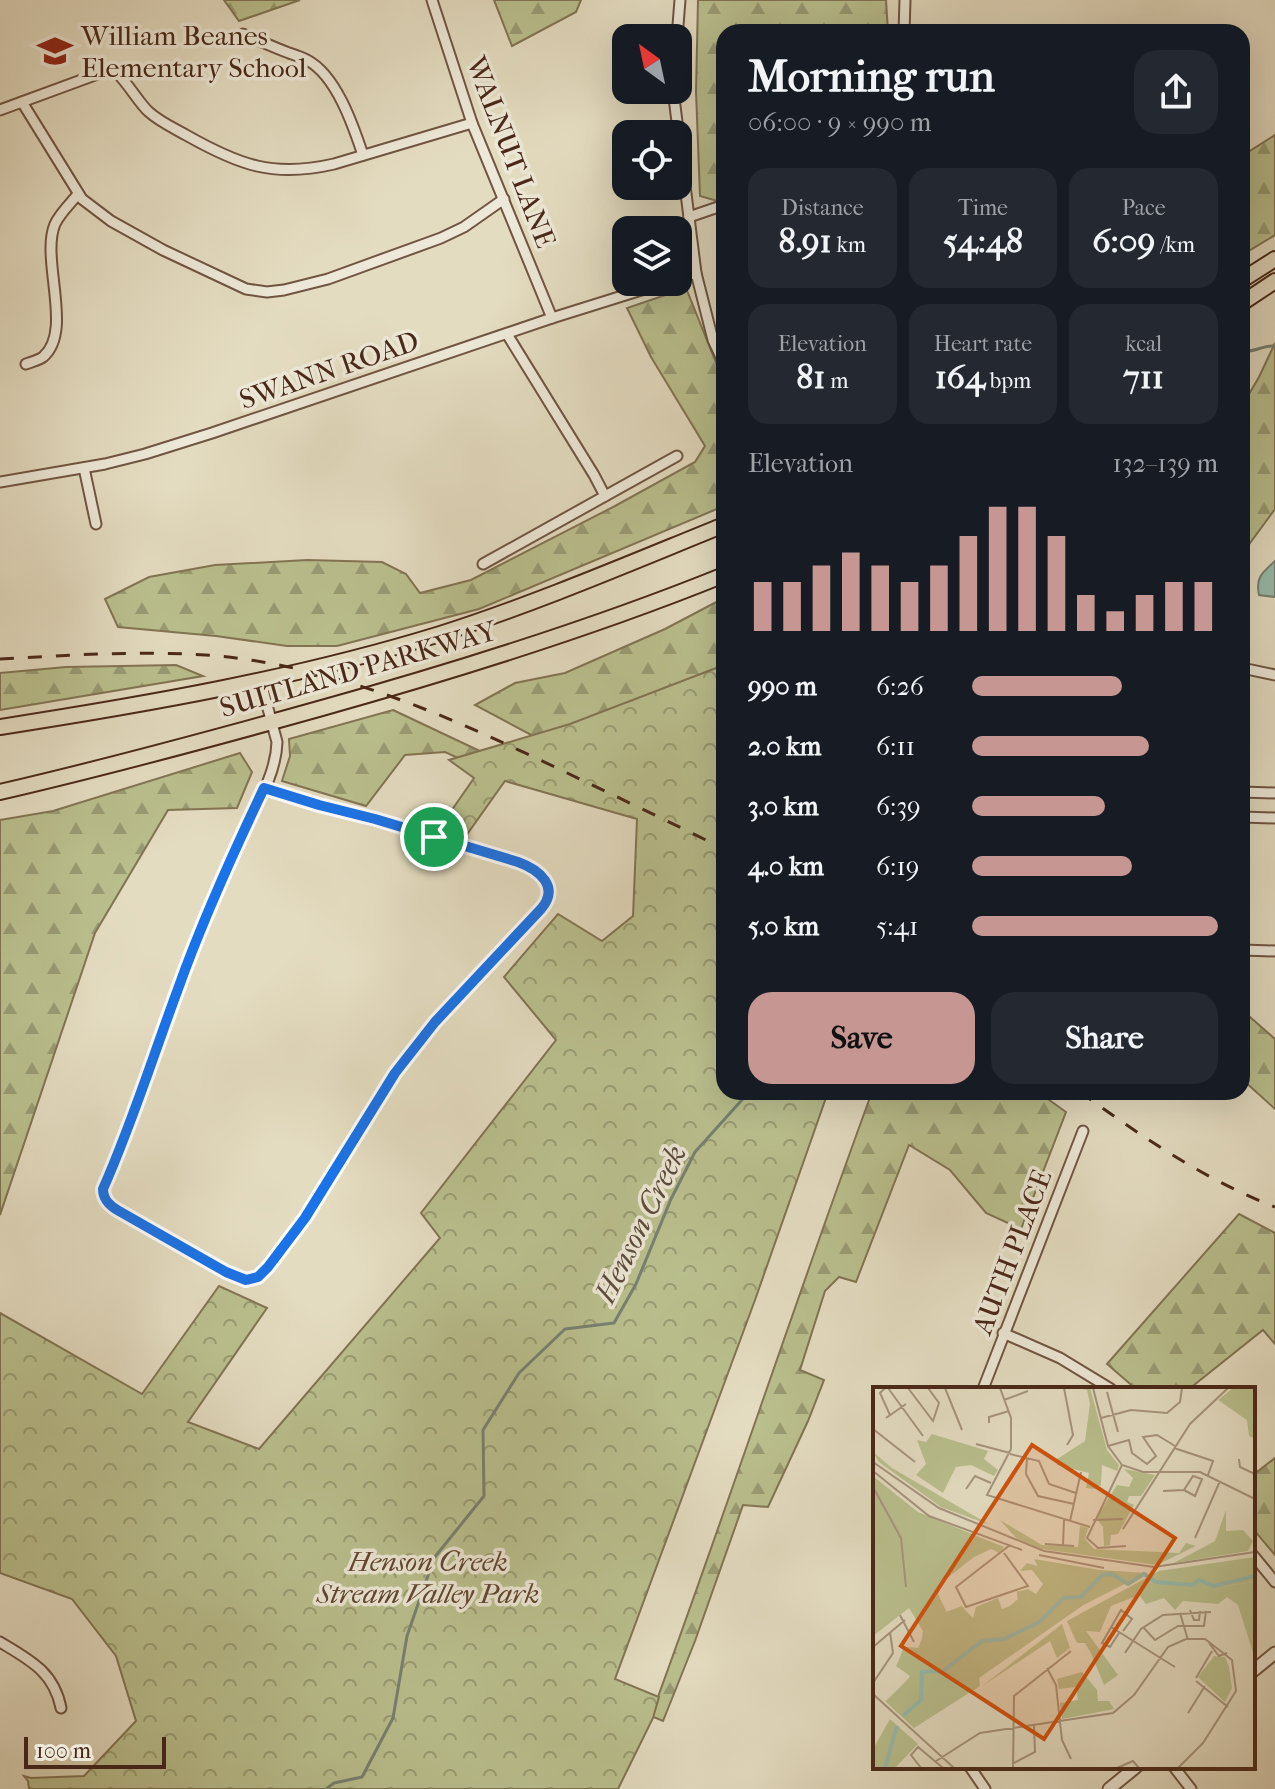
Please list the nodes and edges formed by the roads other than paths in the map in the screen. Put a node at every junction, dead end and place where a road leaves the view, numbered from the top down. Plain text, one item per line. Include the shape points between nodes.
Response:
1 (432, 0) edge
2 (680, 0) edge
3 (905, 0) edge
4 (678, 24) edge
5 (904, 24) edge
6 (243, 34) dead end
7 (22, 102) junction
8 (675, 104) edge
9 (0, 110) edge
10 (472, 123) junction
11 (363, 155) junction
12 (78, 194) junction
13 (504, 199) junction
14 (716, 208) edge
15 (689, 216) edge
16 (692, 216) edge
17 (692, 241) edge
18 (1275, 259) edge
19 (696, 273) junction
20 (692, 274) edge
21 (1250, 275) edge
22 (1275, 281) edge
23 (622, 296) edge
24 (1250, 298) edge
25 (552, 318) junction
26 (507, 334) junction
27 (716, 346) edge
28 (26, 364) dead end
29 (677, 456) dead end
30 (84, 468) junction
31 (0, 482) edge
32 (605, 496) junction
33 (96, 524) dead end
34 (716, 528) edge
35 (483, 564) dead end
36 (716, 578) edge
37 (1250, 670) edge
38 (1275, 675) edge
39 (260, 679) junction
40 (271, 722) junction
41 (0, 727) edge
42 (264, 788) junction
43 (0, 792) edge
44 (1250, 792) edge
45 (1275, 793) edge
46 (1250, 817) edge
47 (1275, 818) edge
48 (1250, 950) edge
49 (1275, 951) edge
50 (1083, 1131) dead end
51 (1003, 1333) junction
52 (984, 1387) edge
53 (1108, 1387) edge
54 (1255, 1557) edge
55 (1275, 1582) edge
56 (0, 1642) edge
57 (1275, 1653) edge
58 (1255, 1669) edge
59 (61, 1708) dead end
60 (971, 1769) edge
61 (1134, 1769) edge
62 (1176, 1769) edge
63 (985, 1789) edge
64 (1109, 1789) edge
65 (1191, 1789) edge

1 - 10 street, WALNUT LANE
2 - 4 street
3 - 5 street
6 - 11 street via 319,69 342,102
7 - 9 street
7 - 11 street via 115,71 149,112 246,165 292,171
7 - 12 street
8 - 15 street
10 - 11 street
10 - 13 street, WALNUT LANE
12 - 13 street via 111,221 163,250 246,289 267,292 328,279 441,238
12 - 28 street via 55,223 50,250 53,343 43,358
13 - 25 street, WALNUT LANE
14 - 16 street
17 - 19 street
18 - 21 highway
19 - 20 street
19 - 27 street
22 - 24 highway
23 - 25 street, SWANN ROAD
25 - 26 street, SWANN ROAD
26 - 30 street, SWANN ROAD via 212,433
26 - 32 street
29 - 32 street
30 - 31 street, SWANN ROAD
30 - 33 street
32 - 35 street
34 - 39 highway, SUITLAND PARKWAY via 464,626
36 - 40 highway, SUITLAND PARKWAY via 509,653
37 - 38 street
39 - 40 street
39 - 41 highway, SUITLAND PARKWAY
40 - 42 street via 277,750
40 - 43 highway, SUITLAND PARKWAY
42 - 42 street via 527,865 550,889 548,900 395,1073 305,1218 268,1267 246,1280 111,1206 103,1189 187,964
44 - 45 street
46 - 47 street
48 - 49 street
50 - 51 street, AUTH PLACE
51 - 52 street, AUTH PLACE
51 - 53 street
54 - 55 street
56 - 59 street via 51,1679
57 - 58 street
60 - 63 street
61 - 64 street
62 - 65 street

